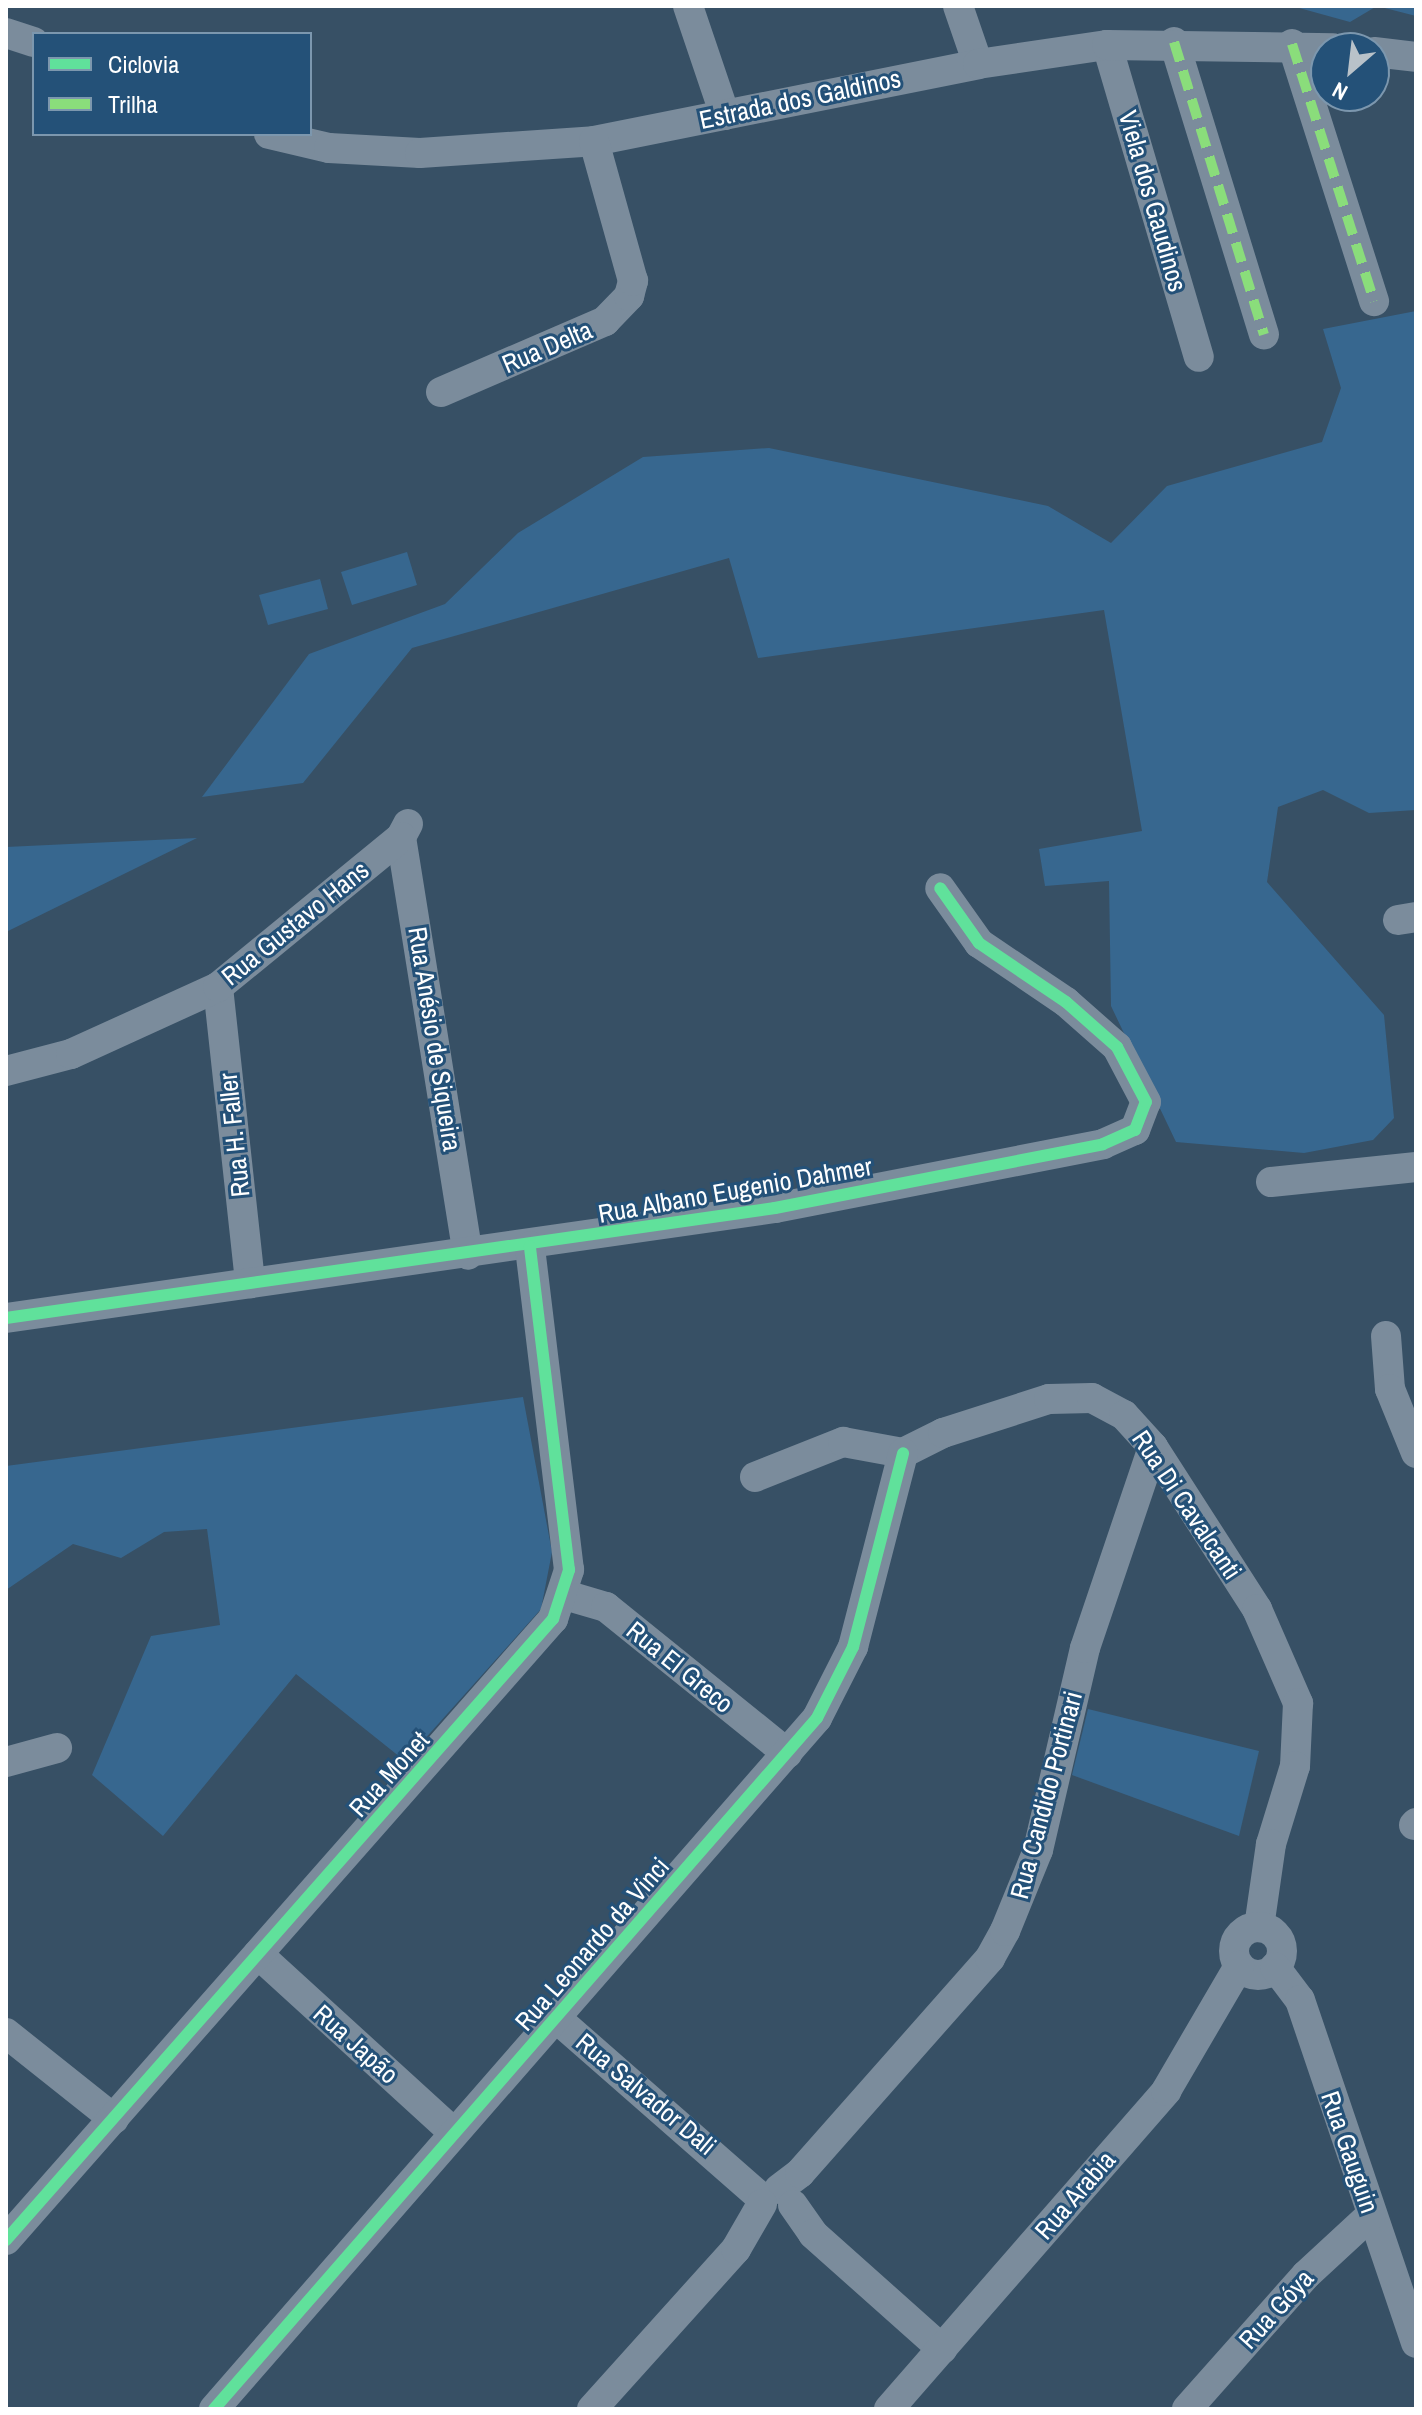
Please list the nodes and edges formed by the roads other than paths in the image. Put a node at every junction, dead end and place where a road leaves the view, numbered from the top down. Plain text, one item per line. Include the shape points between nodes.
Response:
1 (688, 6) edge
2 (958, 6) edge
3 (6, 33) edge
4 (32, 41) edge
5 (1174, 42) junction
6 (1292, 44) junction
7 (1107, 45) junction
8 (1310, 46) edge
9 (1390, 54) edge
10 (1416, 57) edge
11 (978, 64) junction
12 (725, 115) junction
13 (278, 136) edge
14 (594, 141) junction
15 (1374, 301) dead end
16 (1264, 334) dead end
17 (1199, 357) dead end
18 (441, 392) dead end
19 (404, 831) joint
20 (940, 888) dead end
21 (218, 987) junction
22 (6, 1071) edge
23 (1416, 1167) edge
24 (1271, 1182) dead end
25 (530, 1246) junction
26 (468, 1255) junction
27 (250, 1283) junction
28 (6, 1318) edge
29 (1386, 1336) dead end
30 (1153, 1447) junction
31 (903, 1453) junction
32 (1416, 1453) edge
33 (755, 1477) dead end
34 (565, 1595) junction
35 (1298, 1737) joint
36 (57, 1748) dead end
37 (787, 1753) junction
38 (6, 1762) edge
39 (1259, 1927) junction
40 (258, 1954) junction
41 (1239, 1966) junction
42 (1275, 1967) junction
43 (556, 2018) junction
44 (6, 2033) edge
45 (114, 2119) junction
46 (454, 2133) junction
47 (780, 2199) junction
48 (1371, 2215) junction
49 (6, 2240) edge
50 (1416, 2343) edge
51 (942, 2349) junction
52 (214, 2409) edge
53 (592, 2409) edge
54 (889, 2409) edge
55 (1187, 2409) edge

1 - 12 street
2 - 11 street
3 - 4 street
5 - 6 street, Estrada dos Galdinos
5 - 7 street, Estrada dos Galdinos
5 - 16 street
6 - 8 street, Estrada dos Galdinos
6 - 15 street
7 - 11 street, Estrada dos Galdinos
7 - 17 street, Viela dos Gaudinos
9 - 10 street
11 - 12 street, Estrada dos Galdinos
12 - 14 street, Estrada dos Galdinos
13 - 14 street, Estrada dos Galdinos via 329,148 420,153
14 - 18 street, Rua Delta via 633,281 629,296 605,321
19 - 21 street, Rua Gustavo Hans
19 - 26 street, Rua Anésio de Siqueira
20 - 25 street, Rua Albano Eugenio Dahmer via 979,943 1066,1002 1117,1047 1146,1102 1135,1130 1103,1144 822,1199
21 - 22 street, Rua Gustavo Hans via 71,1054
21 - 27 street, Rua H. Faller
23 - 24 street
25 - 26 street, Rua Albano Eugenio Dahmer
25 - 34 street via 569,1570
26 - 27 street, Rua Albano Eugenio Dahmer
27 - 28 street, Rua Albano Eugenio Dahmer
29 - 32 street via 1390,1389
30 - 31 street, Rua Di Cavalcanti via 1107,1403 1063,1397 943,1433
30 - 35 street, Rua Di Cavalcanti via 1257,1609 1298,1703
30 - 47 street, Rua Candido Portinari via 1085,1648 1020,1902 990,1958
31 - 33 street via 843,1442
31 - 37 street, Rua Leonardo da Vinci via 853,1647 817,1718
34 - 37 street, Rua El Greco via 606,1607
34 - 40 street, Rua Monet via 500,1684
35 - 39 street, Rua Arabia
36 - 38 street
37 - 43 street, Rua Leonardo da Vinci
39 - 41 street, Rua Arabia via 1236,1941
39 - 42 street via 1280,1942
40 - 45 street, Rua Monet
40 - 46 street, Rua Japão
41 - 42 street via 1258,1974
41 - 51 street, Rua Arabia via 1166,2091
42 - 48 street, Rua Gauguin via 1300,2000
43 - 46 street, Rua Leonardo da Vinci
43 - 47 street, Rua Salvador Dali via 736,2169
44 - 45 street
45 - 49 street, Rua Monet
46 - 52 street, Rua Leonardo da Vinci
47 - 51 street, Rua Salvador Dali
47 - 53 street, Rua Candido Portinari
48 - 50 street, Rua Gauguin
48 - 55 street, Rua Góya via 1306,2275
51 - 54 street, Rua Arabia

